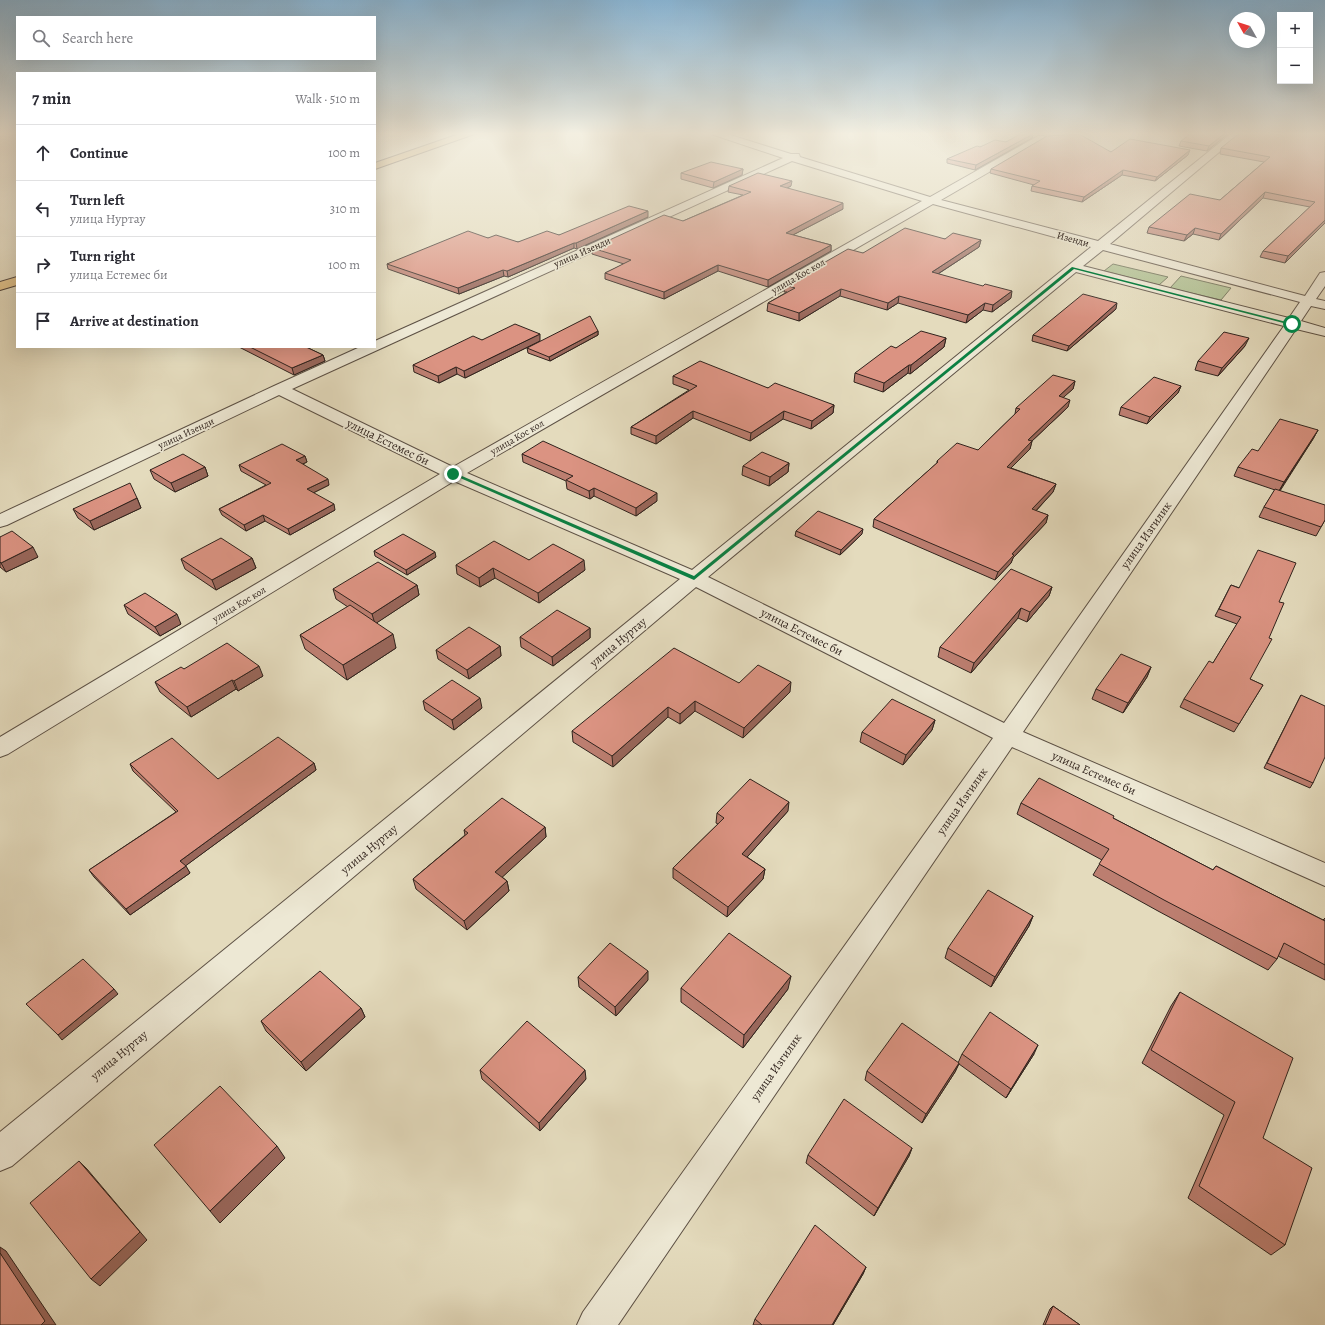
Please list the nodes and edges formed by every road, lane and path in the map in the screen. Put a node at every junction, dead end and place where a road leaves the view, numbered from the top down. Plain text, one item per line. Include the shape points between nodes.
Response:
1 (712, 194) edge
2 (916, 194) edge
3 (942, 194) edge
4 (1163, 194) edge
5 (933, 199) junction
6 (1102, 244) junction
7 (1073, 267) junction
8 (16, 281) edge
9 (0, 286) edge
10 (16, 288) edge
11 (0, 294) edge
12 (1319, 296) edge
13 (1292, 324) junction
14 (1325, 332) edge
15 (376, 346) edge
16 (370, 348) edge
17 (279, 389) junction
18 (453, 474) junction
19 (0, 521) edge
20 (694, 578) junction
21 (1008, 735) junction
22 (0, 748) edge
23 (1325, 875) edge
24 (0, 1154) edge
25 (596, 1325) edge

1 - 15 street, улица Изенди
2 - 5 street, Изенди
3 - 5 street, улица Кос кол
4 - 6 street, улица Нуртау
5 - 6 street, Изенди
5 - 18 street, улица Кос кол
6 - 7 street, улица Нуртау
6 - 12 street, Изенди
7 - 13 street
7 - 20 street, улица Нуртау
8 - 9 main road
10 - 11 main road
12 - 13 street, улица Изгилик
13 - 14 street
13 - 21 street, улица Изгилик
16 - 17 street, улица Изенди
17 - 18 street, улица Естемес би
17 - 19 street, улица Изенди
18 - 20 street, улица Естемес би
18 - 22 street, улица Кос кол
20 - 21 street, улица Естемес би
20 - 24 street, улица Нуртау
21 - 23 street, улица Естемес би
21 - 25 street, улица Изгилик

